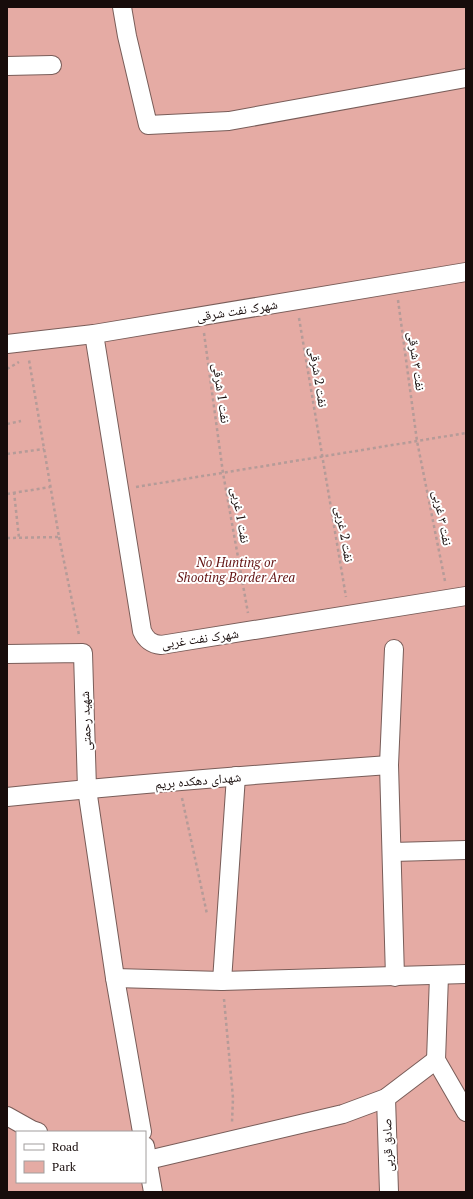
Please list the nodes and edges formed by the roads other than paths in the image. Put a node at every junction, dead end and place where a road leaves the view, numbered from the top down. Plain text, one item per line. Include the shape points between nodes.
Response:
1 (122, 7) edge
2 (52, 65) dead end
3 (7, 66) edge
4 (466, 78) edge
5 (466, 272) edge
6 (94, 334) junction
7 (7, 344) edge
8 (466, 596) edge
9 (394, 649) dead end
10 (7, 654) edge
11 (389, 765) junction
12 (236, 776) junction
13 (87, 789) junction
14 (7, 796) edge
15 (466, 850) edge
16 (392, 852) junction
17 (466, 974) edge
18 (439, 976) junction
19 (395, 977) junction
20 (115, 978) junction
21 (222, 981) junction
22 (436, 1060) junction
23 (386, 1098) junction
24 (466, 1112) edge
25 (7, 1116) edge
26 (35, 1131) edge
27 (142, 1131) edge
28 (146, 1155) edge
29 (153, 1192) edge
30 (389, 1192) edge

1 - 4 street via 148,125 229,121
2 - 3 street
5 - 6 street, شهرک نفت شرقی
6 - 7 street, شهرک نفت شرقی
6 - 8 street, شهرک نفت غربی via 144,637 154,644 161,645
9 - 11 street
10 - 13 street, شهید رحمتی via 82,653
11 - 12 street, شهدای دهکده بریم
11 - 16 street
12 - 13 street, شهدای دهکده بریم
12 - 21 street
13 - 14 street, شهدای دهکده بریم
13 - 20 street, شهید رحمتی
15 - 16 street
16 - 19 street
17 - 18 street
18 - 19 street
18 - 22 street
19 - 21 street
20 - 21 street
20 - 27 street, شهید رحمتی
22 - 23 street
22 - 24 street
23 - 28 street via 343,1114
23 - 30 street, صادق قربی
25 - 26 street
28 - 29 street

